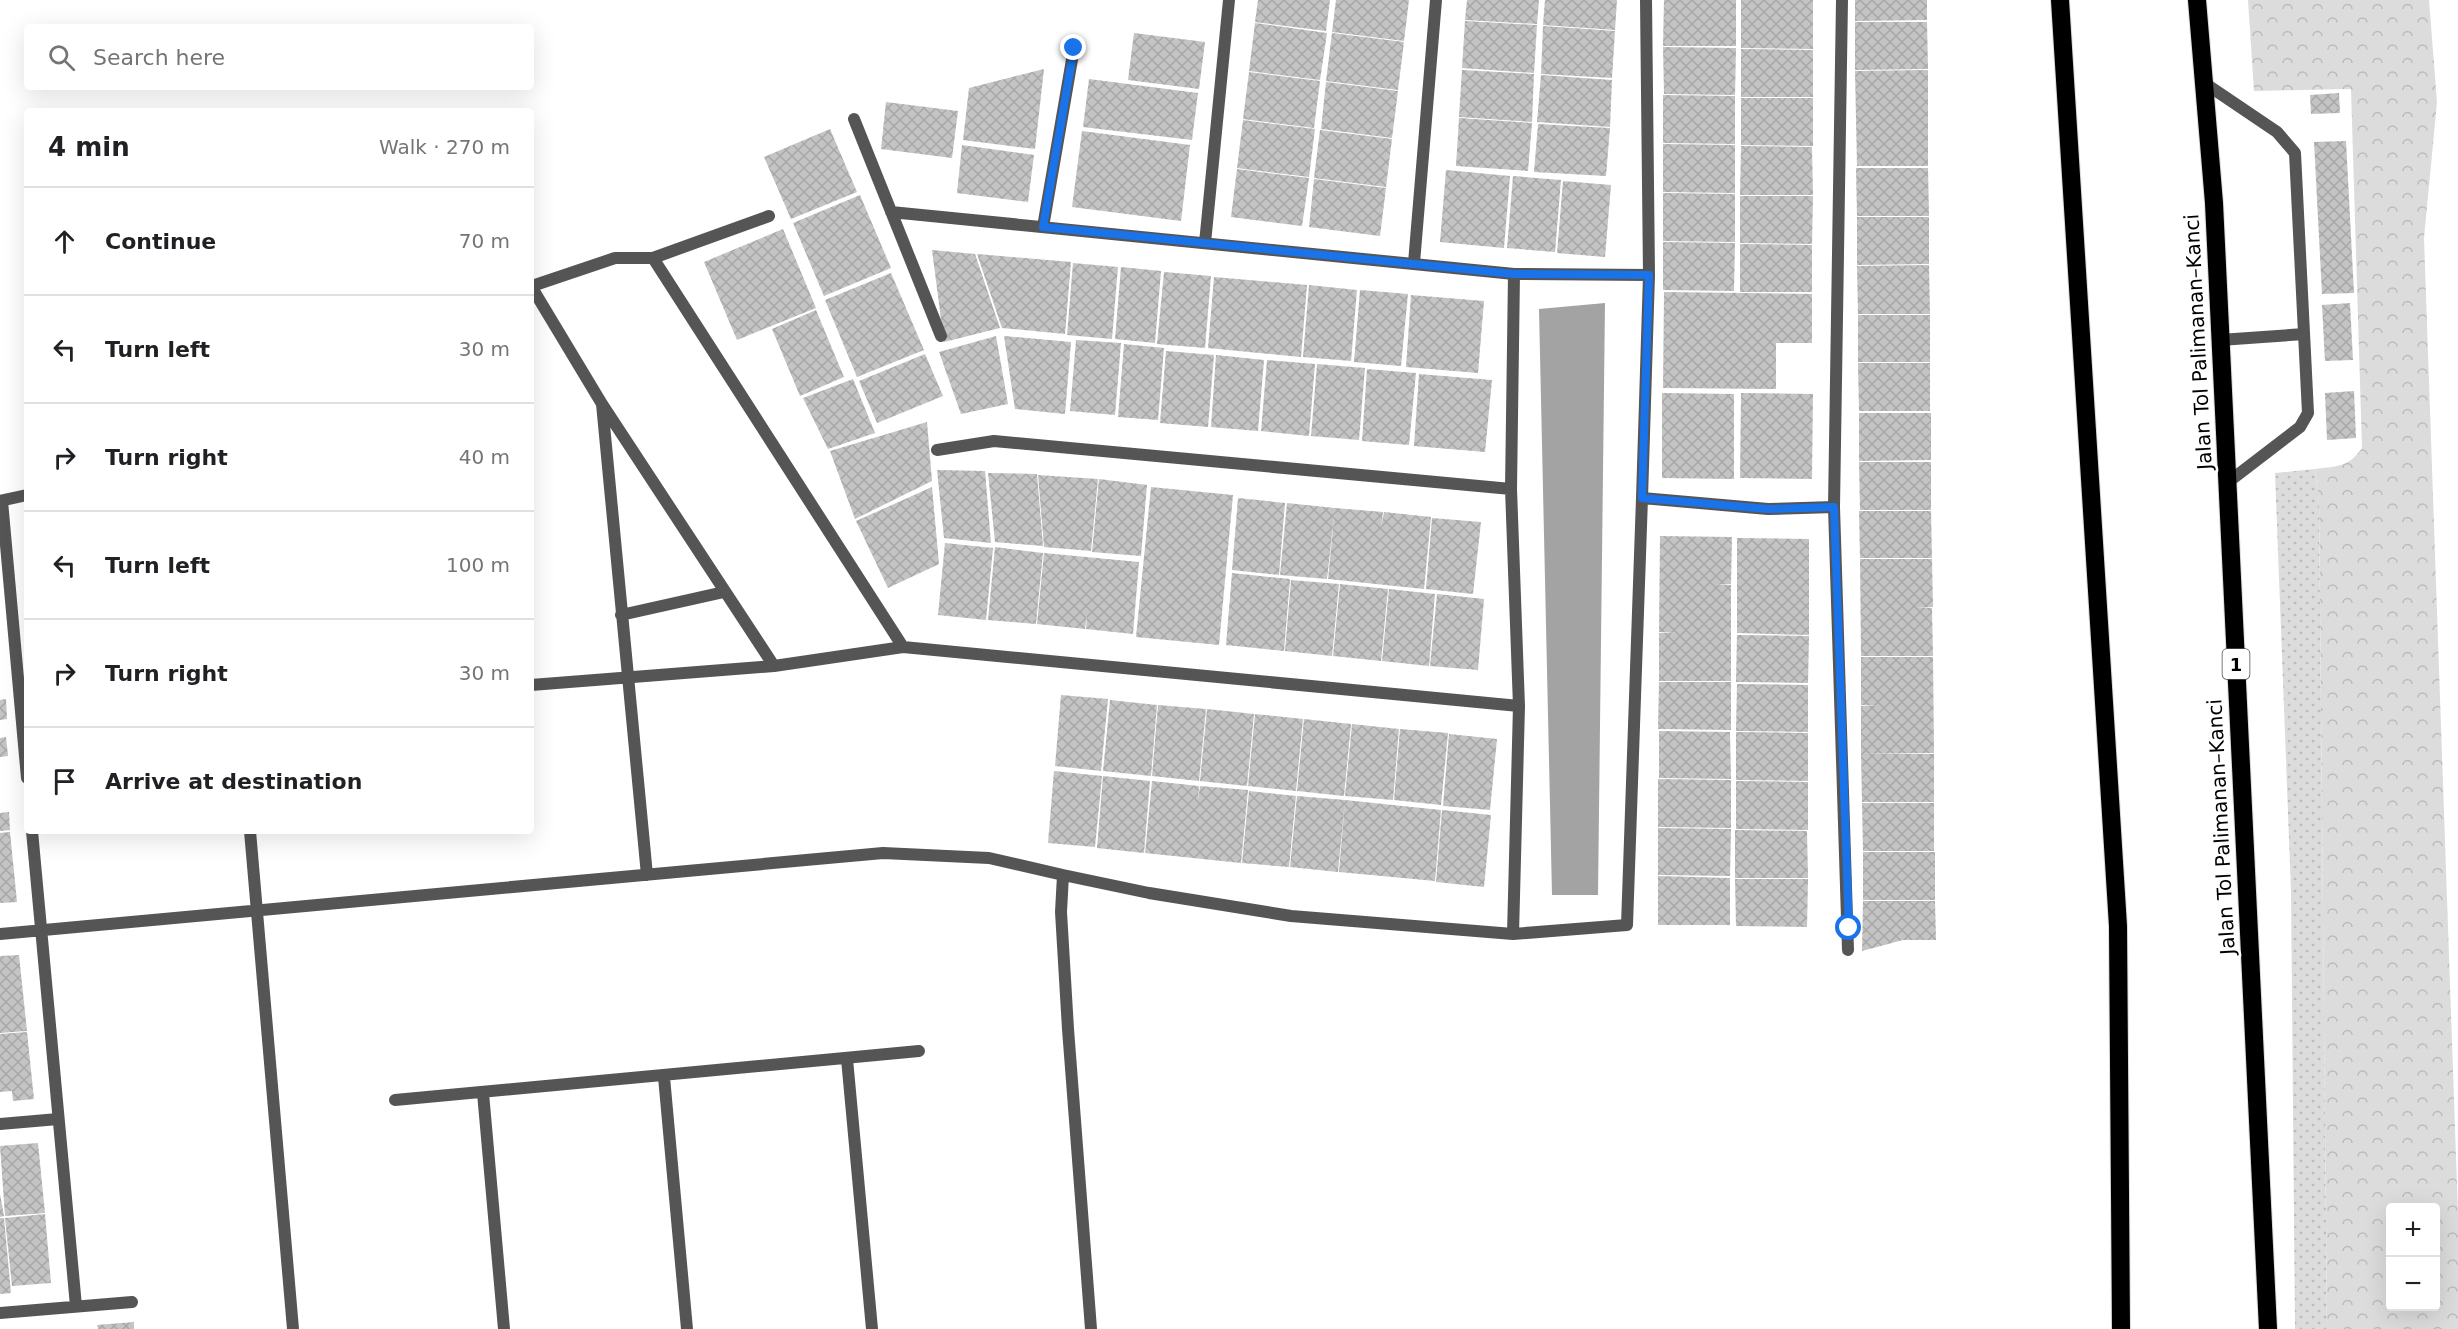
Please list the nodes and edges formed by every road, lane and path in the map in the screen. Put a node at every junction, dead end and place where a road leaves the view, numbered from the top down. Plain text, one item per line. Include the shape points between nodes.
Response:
1 (1229, 0) edge
2 (1436, 0) edge
3 (1646, 0) edge
4 (1842, 0) edge
5 (2060, 0) edge
6 (2197, 0) edge
7 (1074, 48) dead end
8 (2203, 82) junction
9 (854, 119) dead end
10 (891, 212) junction
11 (769, 216) dead end
12 (1043, 227) junction
13 (1205, 243) junction
14 (652, 258) junction
15 (1414, 263) junction
16 (1514, 274) junction
17 (1649, 275) junction
18 (534, 285) edge
19 (534, 289) edge
20 (2304, 334) junction
21 (941, 336) dead end
22 (2220, 340) junction
23 (602, 404) junction
24 (937, 450) dead end
25 (2227, 483) junction
26 (1511, 489) junction
27 (24, 496) edge
28 (1642, 498) junction
29 (1, 501) edge
30 (1834, 507) junction
31 (724, 592) junction
32 (621, 615) junction
33 (903, 647) junction
34 (774, 666) junction
35 (627, 679) junction
36 (534, 685) edge
37 (1519, 706) junction
38 (24, 746) edge
39 (32, 834) edge
40 (250, 834) edge
41 (647, 875) junction
42 (1063, 875) junction
43 (257, 910) junction
44 (41, 930) junction
45 (0, 934) edge
46 (1513, 934) junction
47 (1848, 950) dead end
48 (919, 1051) dead end
49 (847, 1059) junction
50 (664, 1077) junction
51 (483, 1092) junction
52 (395, 1100) dead end
53 (58, 1119) junction
54 (0, 1124) edge
55 (132, 1302) dead end
56 (76, 1306) junction
57 (0, 1313) edge
58 (292, 1329) edge
59 (504, 1329) edge
60 (687, 1329) edge
61 (872, 1329) edge
62 (1091, 1329) edge
63 (2121, 1329) edge
64 (2268, 1329) edge

1 - 13 street
2 - 15 street
3 - 17 street
4 - 30 street
5 - 63 highway via 2118,926
6 - 8 highway, Jalan Tol Palimanan–Kanci / 1
7 - 12 street
8 - 20 street via 2277,132 2295,153
8 - 22 highway, Jalan Tol Palimanan–Kanci / 1 via 2214,203
9 - 10 street
10 - 12 street
10 - 21 street
11 - 14 street
12 - 13 street
13 - 15 street
14 - 18 street via 615,258
14 - 33 street
15 - 16 street
16 - 17 street
16 - 26 street
17 - 28 street
19 - 23 street
20 - 22 street
20 - 25 street via 2308,413 2305,421
22 - 25 highway, Jalan Tol Palimanan–Kanci / 1
23 - 31 street
23 - 32 street
24 - 26 street via 994,441
25 - 64 highway, Jalan Tol Palimanan–Kanci / 1
26 - 37 street
27 - 29 street
28 - 30 street via 1768,509
28 - 46 street via 1627,925
29 - 38 street
30 - 47 street
31 - 32 street
31 - 34 street
32 - 35 street
33 - 34 street
33 - 37 street
34 - 35 street
35 - 36 street
35 - 41 street
37 - 46 street
39 - 44 street
40 - 43 street
41 - 42 street via 884,853 989,858
41 - 43 street
42 - 46 street via 1291,916
42 - 62 street via 1061,912 1067,1017
43 - 44 street
43 - 58 street
44 - 45 street
44 - 53 street
48 - 49 street
49 - 50 street
49 - 61 street
50 - 51 street
50 - 60 street
51 - 52 street
51 - 59 street
53 - 54 street
53 - 56 street
55 - 56 street
56 - 57 street

